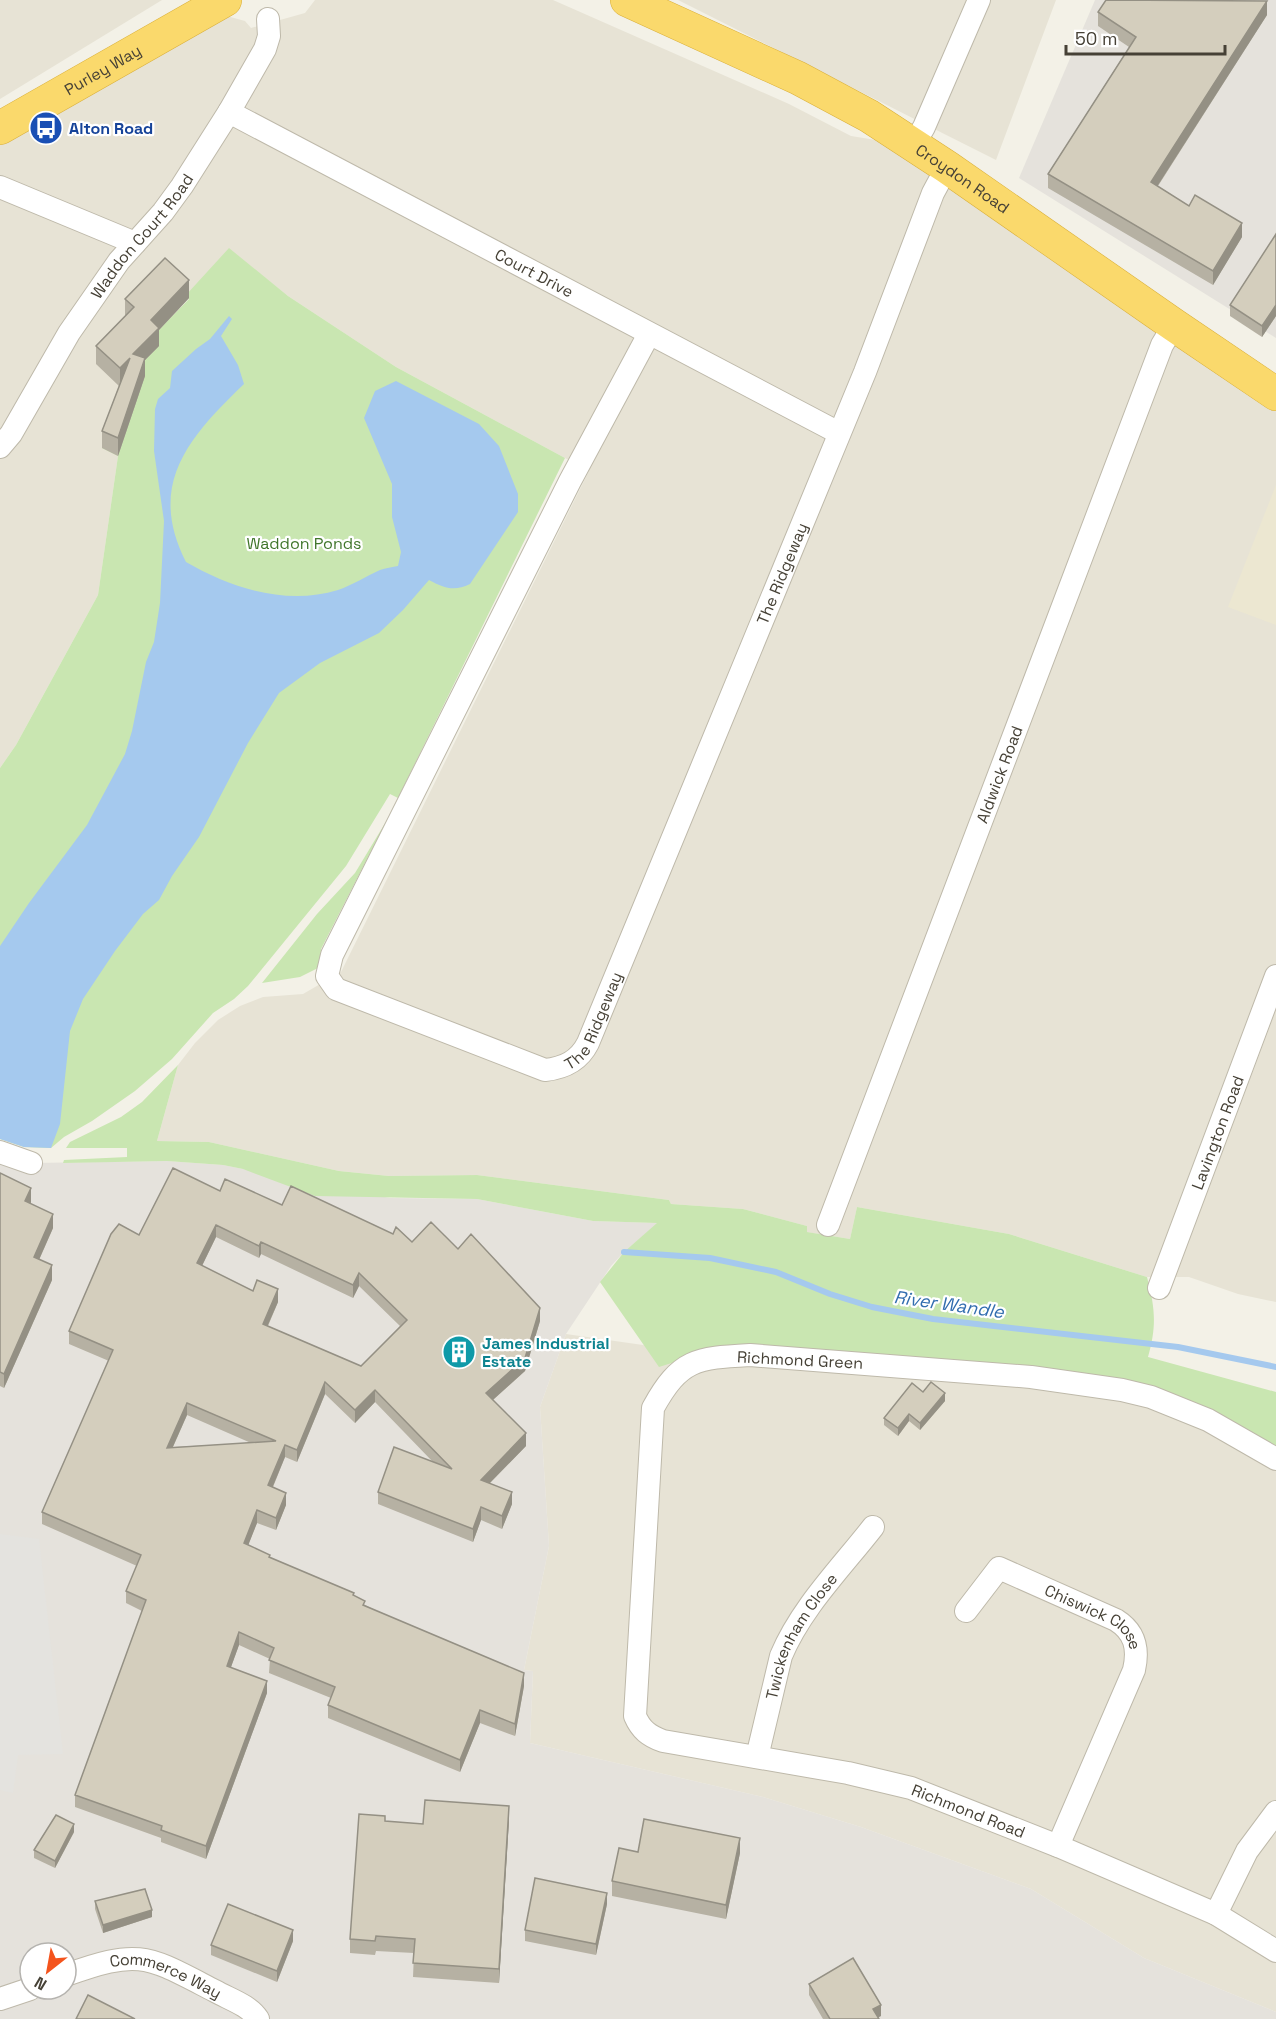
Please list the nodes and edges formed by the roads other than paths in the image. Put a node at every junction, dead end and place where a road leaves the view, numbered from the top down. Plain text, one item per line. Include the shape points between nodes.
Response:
1 (627, 0) edge
2 (980, 0) edge
3 (210, 3) edge
4 (268, 19) dead end
5 (229, 112) junction
6 (0, 128) edge
7 (913, 146) junction
8 (947, 167) junction
9 (0, 187) edge
10 (135, 243) junction
11 (1174, 326) junction
12 (649, 334) junction
13 (1276, 394) edge
14 (839, 433) junction
15 (0, 447) edge
16 (1276, 976) edge
17 (0, 1152) edge
18 (31, 1163) dead end
19 (828, 1226) dead end
20 (1159, 1288) dead end
21 (1276, 1459) edge
22 (873, 1527) dead end
23 (966, 1611) dead end
24 (643, 1730) joint
25 (757, 1757) junction
26 (1276, 1812) edge
27 (1058, 1846) junction
28 (1216, 1914) junction
29 (1276, 1951) edge
30 (78, 1972) edge
31 (18, 1993) edge
32 (0, 2000) edge
33 (258, 2019) edge

1 - 7 highway, Croydon Road via 798,78 869,116
2 - 7 street
3 - 6 highway, Purley Way
4 - 5 street, Waddon Court Road via 265,49
5 - 10 street, Waddon Court Road via 182,186
5 - 12 street, Court Drive
7 - 8 highway, Croydon Road
8 - 11 highway, Croydon Road
8 - 14 street, The Ridgeway via 933,193
9 - 10 street
10 - 15 street, Waddon Court Road via 69,333
11 - 13 highway, Croydon Road
11 - 19 street, Aldwick Road via 1153,367
12 - 14 street, Court Drive
12 - 14 street, The Ridgeway via 570,482 332,955 327,976 336,989 545,1070 566,1065 584,1051
16 - 20 street, Lavington Road
17 - 18 street
21 - 24 street, Richmond Green via 1208,1420 1151,1397 1065,1380 750,1354 697,1361 675,1374 652,1408 635,1716
22 - 25 street, Twickenham Close via 787,1641
23 - 27 street, Chiswick Close via 999,1568 1116,1620 1134,1638 1134,1670
24 - 25 street, Richmond Road via 663,1741
25 - 27 street, Richmond Road via 910,1788
26 - 28 street via 1247,1851
27 - 28 street, Richmond Road
28 - 29 street, Richmond Road
30 - 33 street, Commerce Way via 109,1960 145,1959 250,2010
31 - 32 street

